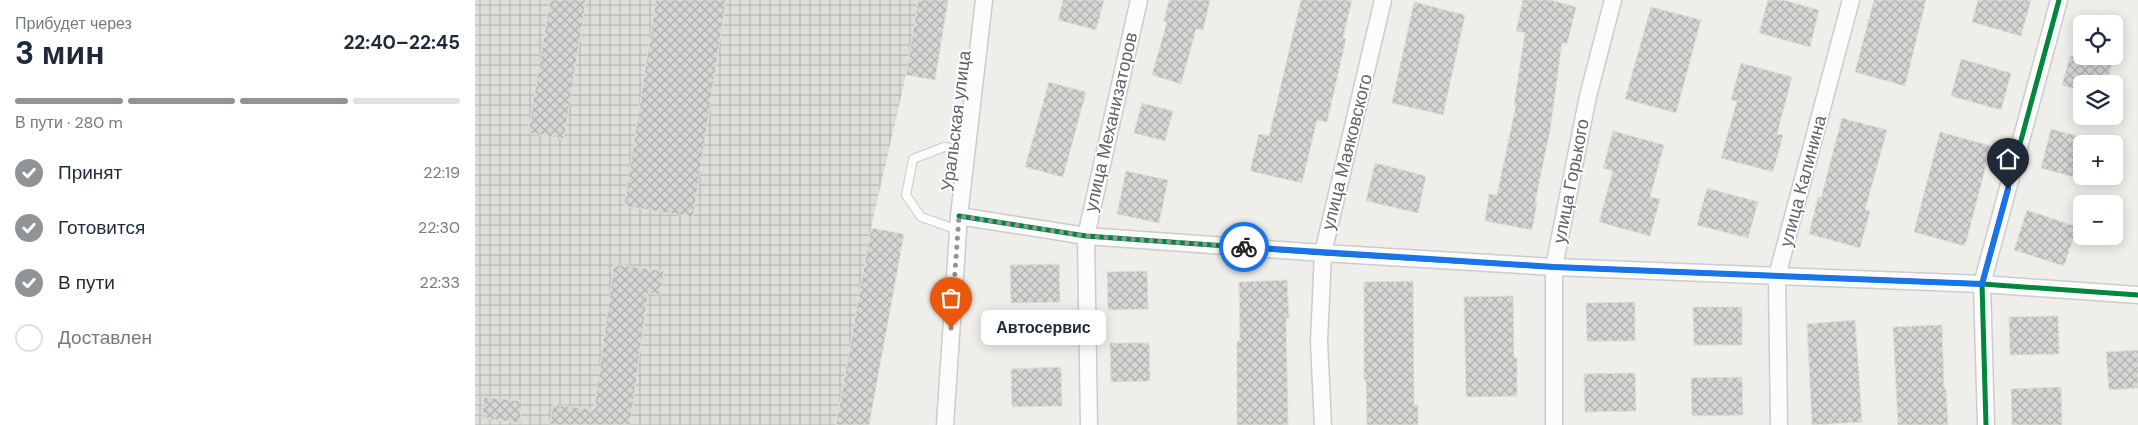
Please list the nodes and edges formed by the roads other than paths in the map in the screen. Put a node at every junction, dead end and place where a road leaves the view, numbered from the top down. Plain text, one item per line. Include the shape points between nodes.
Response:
1 (984, 0) edge
2 (1139, 0) edge
3 (1383, 0) edge
4 (1613, 0) edge
5 (1851, 0) edge
6 (2059, 0) edge
7 (967, 150) junction
8 (958, 223) junction
9 (1086, 236) junction
10 (1323, 253) junction
11 (1554, 267) junction
12 (1777, 276) junction
13 (1982, 284) junction
14 (2138, 295) edge
15 (945, 425) edge
16 (1089, 425) edge
17 (1323, 425) edge
18 (1554, 425) edge
19 (1779, 425) edge
20 (1987, 425) edge

1 - 7 street, Уральская улица
2 - 9 street, улица Механизаторов
3 - 10 street, улица Маяковского
4 - 11 street, улица Горького via 1588,96
5 - 12 street, улица Калинина
6 - 13 street
7 - 8 street, Уральская улица
7 - 8 lane via 944,147 913,159 906,195 921,217
8 - 9 street
8 - 15 street, Уральская улица
9 - 10 street
9 - 16 street, улица Механизаторов
10 - 11 street
10 - 17 street, улица Маяковского via 1319,342
11 - 12 street
11 - 18 street, улица Горького
12 - 13 street
12 - 19 street, улица Калинина
13 - 14 street
13 - 20 street

